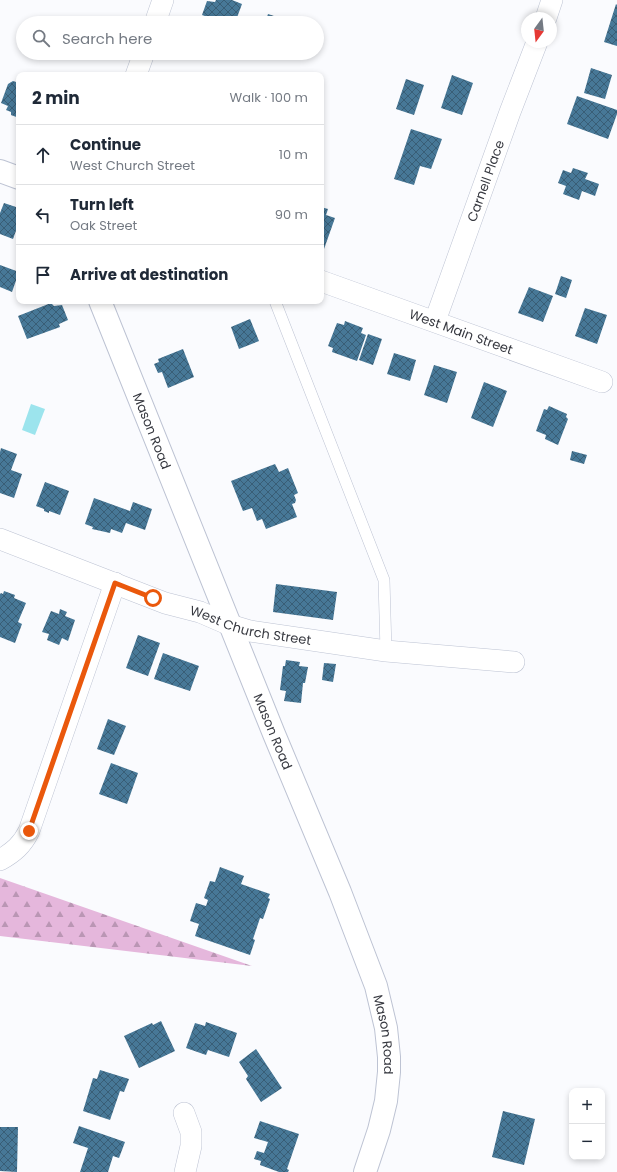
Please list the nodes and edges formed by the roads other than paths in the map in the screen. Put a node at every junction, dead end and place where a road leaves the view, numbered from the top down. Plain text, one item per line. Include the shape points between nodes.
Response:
1 (163, 0) edge
2 (552, 0) edge
3 (548, 12) edge
4 (157, 16) edge
5 (535, 48) edge
6 (141, 60) edge
7 (137, 72) edge
8 (0, 171) edge
9 (16, 177) edge
10 (324, 282) edge
11 (101, 304) edge
12 (276, 304) edge
13 (435, 321) junction
14 (602, 382) dead end
15 (0, 539) edge
16 (115, 583) junction
17 (230, 625) junction
18 (386, 651) junction
19 (514, 662) dead end
20 (5, 857) edge
21 (184, 1113) dead end
22 (185, 1172) edge
23 (366, 1172) edge

1 - 4 street
2 - 3 street
5 - 13 street, Carnell Place
6 - 7 street
8 - 9 main road
10 - 13 street, West Main Street
11 - 17 main road, Mason Road
12 - 18 lane via 384,580
13 - 14 street, West Main Street
15 - 16 street, West Church Street
16 - 17 street, West Church Street
16 - 20 street via 29,831 16,850
17 - 18 street, West Church Street via 259,633
17 - 23 main road, Mason Road via 340,892 377,992 386,1028 389,1057 386,1101
18 - 19 street, West Church Street
21 - 22 street via 191,1132 191,1146

